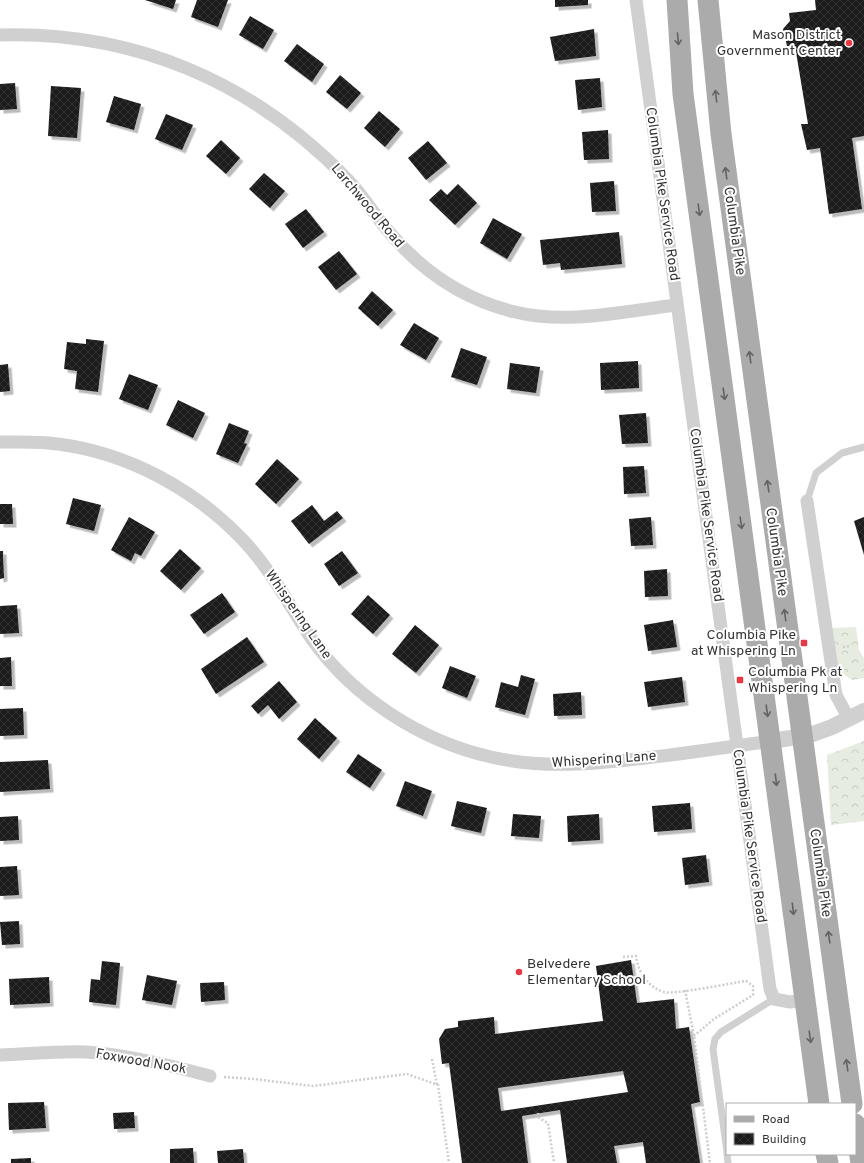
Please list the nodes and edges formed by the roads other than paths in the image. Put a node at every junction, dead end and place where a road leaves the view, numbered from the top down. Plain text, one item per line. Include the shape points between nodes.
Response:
1 (636, 0) edge
2 (677, 0) edge
3 (708, 0) edge
4 (0, 35) edge
5 (677, 305) junction
6 (0, 442) edge
7 (864, 447) edge
8 (807, 501) joint
9 (864, 711) edge
10 (849, 719) junction
11 (801, 737) junction
12 (771, 741) junction
13 (737, 746) junction
14 (774, 999) junction
15 (805, 1000) junction
16 (0, 1055) edge
17 (210, 1076) road end
18 (819, 1103) edge
19 (852, 1103) edge
20 (856, 1132) edge
21 (726, 1146) edge
22 (860, 1163) edge

1 - 5 street, Columbia Pike Service Road
2 -> 12 main road via 683,94
11 -> 3 main road, Columbia Pike via 719,122
4 - 5 street, Larchwood Road via 69,37 113,44 161,58 204,75 245,96 317,149 358,192 410,256 457,290 486,303 542,317 570,318
5 - 13 street, Columbia Pike Service Road
6 - 13 street, Whispering Lane via 40,442 90,450 124,461 162,478 191,495 243,540 266,568 313,640 350,682 392,715 456,747 490,757 528,763 568,765 605,763
7 - 8 lane via 842,453 816,473
8 - 10 street via 836,695
9 - 10 street, Whispering Lane
10 - 11 street, Whispering Lane
11 - 12 street, Whispering Lane
19 -> 11 main road, Columbia Pike
12 - 13 street, Whispering Lane
12 -> 15 main road
13 - 14 street, Columbia Pike Service Road via 769,982
14 - 15 street via 790,1002
14 - 21 lane via 721,1032 715,1039 713,1049
15 -> 18 main road
16 - 17 street, Foxwood Nook via 86,1052 124,1056
20 - 22 main road

